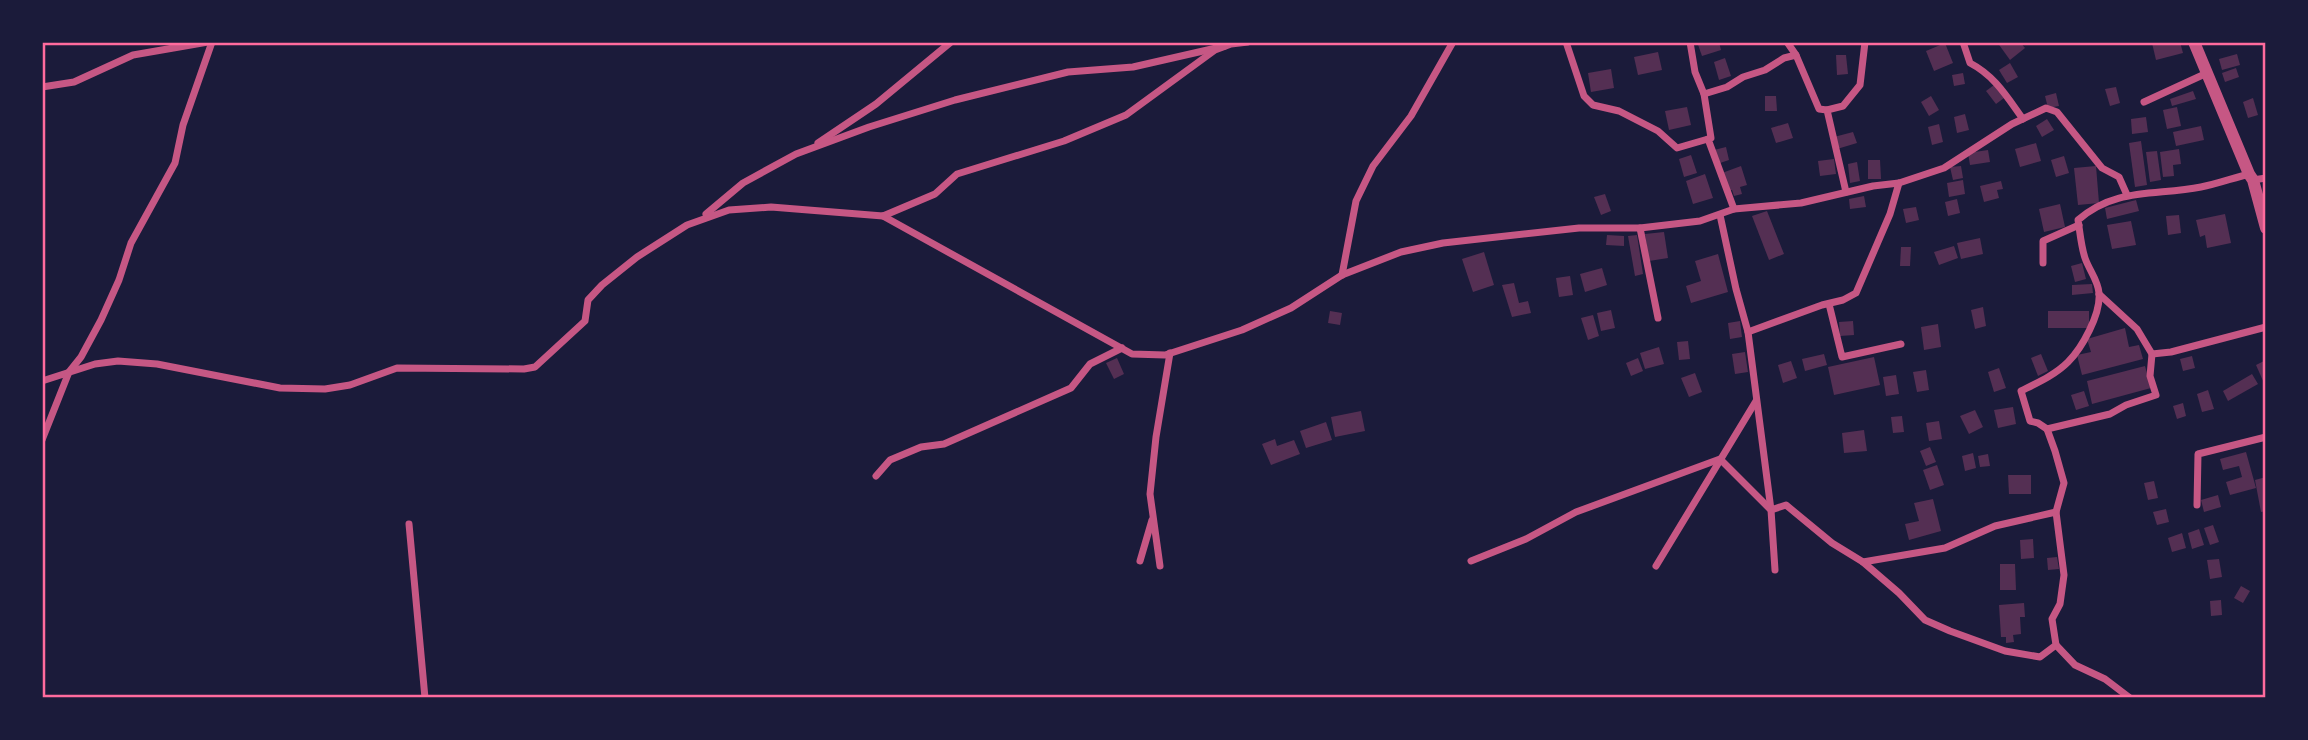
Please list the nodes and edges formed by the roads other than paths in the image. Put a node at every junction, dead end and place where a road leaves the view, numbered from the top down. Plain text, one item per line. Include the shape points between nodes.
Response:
1 (210, 42) edge
2 (951, 42) edge
3 (1248, 42) edge
4 (1454, 42) edge
5 (1566, 42) edge
6 (1690, 42) edge
7 (1787, 42) edge
8 (1865, 42) edge
9 (1963, 42) edge
10 (2194, 42) edge
11 (1223, 44) edge
12 (1796, 55) junction
13 (2207, 73) junction
14 (42, 87) edge
15 (1704, 94) junction
16 (2144, 102) dead end
17 (1827, 110) junction
18 (2023, 119) junction
19 (1708, 139) junction
20 (806, 151) junction
21 (2256, 177) edge
22 (1899, 183) junction
23 (1846, 192) junction
24 (2127, 195) junction
25 (1734, 209) junction
26 (1720, 215) junction
27 (883, 216) junction
28 (701, 219) junction
29 (2079, 225) junction
30 (1640, 228) junction
31 (2266, 228) edge
32 (2043, 263) dead end
33 (1342, 275) junction
34 (2099, 294) junction
35 (1829, 304) junction
36 (1658, 318) dead end
37 (2266, 327) edge
38 (1748, 332) junction
39 (1901, 344) dead end
40 (1122, 348) junction
41 (1170, 353) junction
42 (2152, 355) junction
43 (69, 372) junction
44 (42, 382) edge
45 (1757, 401) junction
46 (2047, 429) junction
47 (2266, 437) edge
48 (42, 440) edge
49 (1720, 459) junction
50 (876, 476) dead end
51 (2197, 505) dead end
52 (1771, 510) junction
53 (2056, 512) junction
54 (1153, 516) junction
55 (408, 524) dead end
56 (1140, 561) dead end
57 (1471, 561) dead end
58 (1863, 562) junction
59 (1160, 566) dead end
60 (1656, 566) dead end
61 (1775, 570) dead end
62 (2056, 645) junction
63 (425, 698) edge
64 (2130, 698) edge

1 - 14 street via 133,55 74,82
1 - 43 street via 175,163 131,243 101,320
2 - 20 street via 876,104
3 - 11 street
4 - 33 street via 1411,116 1373,166 1356,201
5 - 19 street via 1584,96 1593,105 1619,111 1658,131 1677,148
6 - 15 street
7 - 12 street
8 - 17 street via 1860,85 1843,106
9 - 18 street via 1970,63 1997,82
10 - 13 street
11 - 20 street via 1133,68 1068,72 955,100
11 - 27 street via 1126,115 1064,141 957,174 935,194
12 - 15 street
12 - 17 street via 1819,109
13 - 16 street
13 - 21 street
15 - 19 street
17 - 23 street
18 - 22 street via 1944,168
18 - 24 street via 2046,108 2057,112 2102,168 2119,177
19 - 25 street
20 - 28 street via 743,183
21 - 24 street
21 - 31 street
22 - 23 street
22 - 35 street via 1856,293
23 - 25 street via 1801,203
24 - 29 street via 2088,211 2078,220
25 - 26 street
26 - 30 street
26 - 38 street
27 - 28 street via 771,207 729,210
27 - 40 street
28 - 43 street via 602,285 588,300 585,321 535,367 397,368 325,389 280,387 118,361
29 - 32 street via 2043,241
29 - 34 street
30 - 33 street via 1579,228 1443,243 1401,252
30 - 36 street
33 - 41 street via 1291,308 1242,330
34 - 42 street via 2137,329
34 - 46 street via 2091,328 2069,362 2021,391 2030,421
35 - 38 street
35 - 39 street via 1842,356
37 - 42 street
38 - 45 street
40 - 41 street via 1132,354
40 - 50 street via 1090,365 1070,388 944,444 921,447 890,460
41 - 54 street via 1154,448
42 - 46 street via 2150,376 2156,396 2110,414
43 - 44 street
43 - 48 street
45 - 49 street
45 - 52 street
46 - 53 street via 2064,483
47 - 51 street via 2198,454
49 - 52 street
49 - 57 street via 1576,512 1527,539
49 - 60 street
52 - 58 street via 1786,505
52 - 61 street
53 - 58 street via 1995,526 1945,548
53 - 62 street via 2064,575 2060,604 2052,619
54 - 56 street
54 - 59 street
55 - 63 street
58 - 62 street via 1925,620 1950,631 2031,657 2040,657
62 - 64 street via 2076,665

